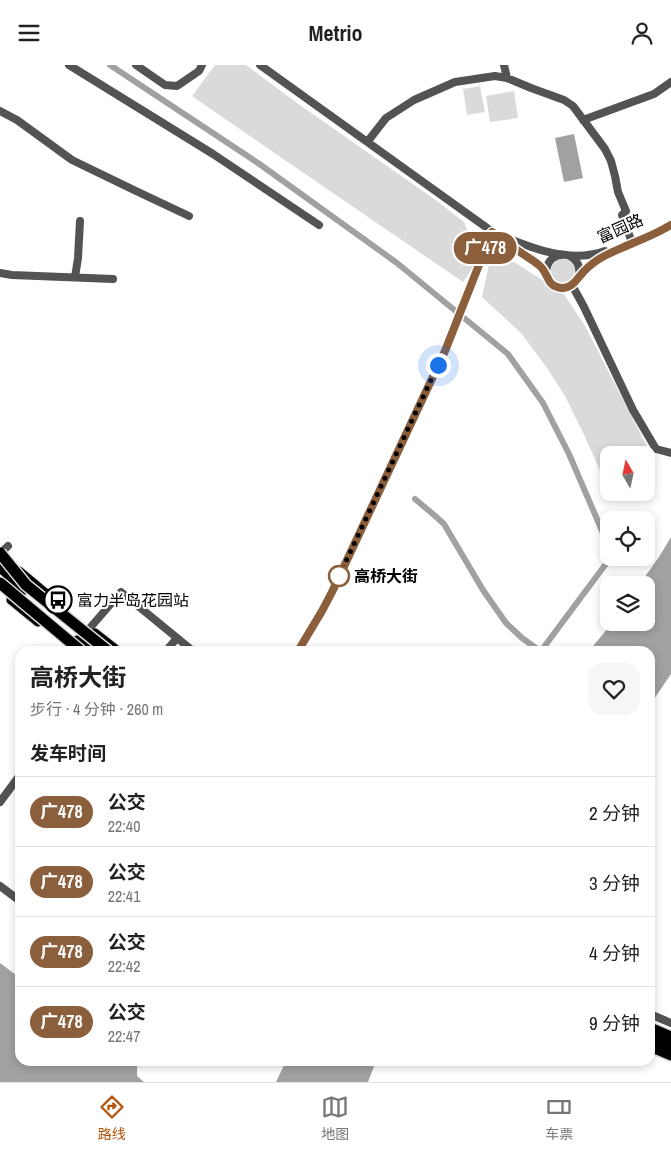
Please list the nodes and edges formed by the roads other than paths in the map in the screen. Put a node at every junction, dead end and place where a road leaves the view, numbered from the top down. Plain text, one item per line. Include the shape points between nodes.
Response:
1 (69, 65) edge
2 (136, 65) edge
3 (202, 65) edge
4 (260, 65) edge
5 (504, 65) edge
6 (507, 78) junction
7 (671, 82) edge
8 (0, 111) edge
9 (583, 120) junction
10 (368, 141) junction
11 (189, 216) dead end
12 (671, 219) edge
13 (80, 221) dead end
14 (319, 225) dead end
15 (671, 225) edge
16 (492, 232) junction
17 (632, 239) junction
18 (564, 255) junction
19 (0, 273) edge
20 (546, 273) junction
21 (76, 277) junction
22 (113, 279) dead end
23 (575, 282) junction
24 (671, 453) edge
25 (2, 552) edge
26 (0, 562) edge
27 (0, 568) edge
28 (0, 576) edge
29 (0, 583) edge
30 (26, 585) junction
31 (14, 588) junction
32 (0, 589) edge
33 (18, 606) junction
34 (89, 629) junction
35 (56, 636) junction
36 (177, 639) junction
37 (68, 646) edge
38 (79, 646) edge
39 (90, 646) edge
40 (108, 646) edge
41 (109, 646) edge
42 (171, 646) edge
43 (186, 646) edge
44 (301, 646) edge
45 (15, 782) edge
46 (0, 802) edge
47 (0, 886) edge
48 (15, 897) edge
49 (655, 1016) edge
50 (655, 1023) edge
51 (671, 1023) edge
52 (671, 1029) edge
53 (655, 1030) edge
54 (671, 1037) edge
55 (655, 1038) edge
56 (655, 1043) edge
57 (671, 1045) edge
58 (655, 1048) edge
59 (671, 1050) edge
60 (671, 1055) edge

1 - 14 street via 213,154
2 - 3 street via 165,85 177,86 199,71
4 - 10 street
5 - 6 street
6 - 9 street via 564,100
6 - 10 street via 495,76 455,82 414,100 386,118
7 - 9 street via 654,94
8 - 11 street via 72,159
9 - 17 street via 611,161 626,211 622,215
10 - 16 street
12 - 17 street, 富园路
13 - 21 street
15 - 23 street, 富园路 via 601,257
16 - 18 street, 富园路 via 534,249
16 - 20 street
16 - 44 street via 445,351 336,584
17 - 18 street, 富园路 via 595,254
18 - 20 street via 551,259
18 - 23 street via 570,256 580,270
19 - 21 street
20 - 23 street via 549,282 556,287 566,288
21 - 22 street
23 - 24 street via 633,410 656,449
25 - 30 highway, bridge
25 - 34 main road
26 - 30 highway, bridge
27 - 39 main road
28 - 31 main road
29 - 38 highway, bridge
30 - 40 highway, bridge
31 - 33 main road
31 - 38 main road
32 - 33 main road
33 - 35 main road
34 - 36 street via 121,592
34 - 41 main road
35 - 37 main road
35 - 38 main road
36 - 42 street
36 - 43 street
45 - 46 street
47 - 48 street
49 - 51 street
50 - 52 highway
53 - 54 highway
55 - 57 main road
56 - 59 highway
58 - 60 highway

